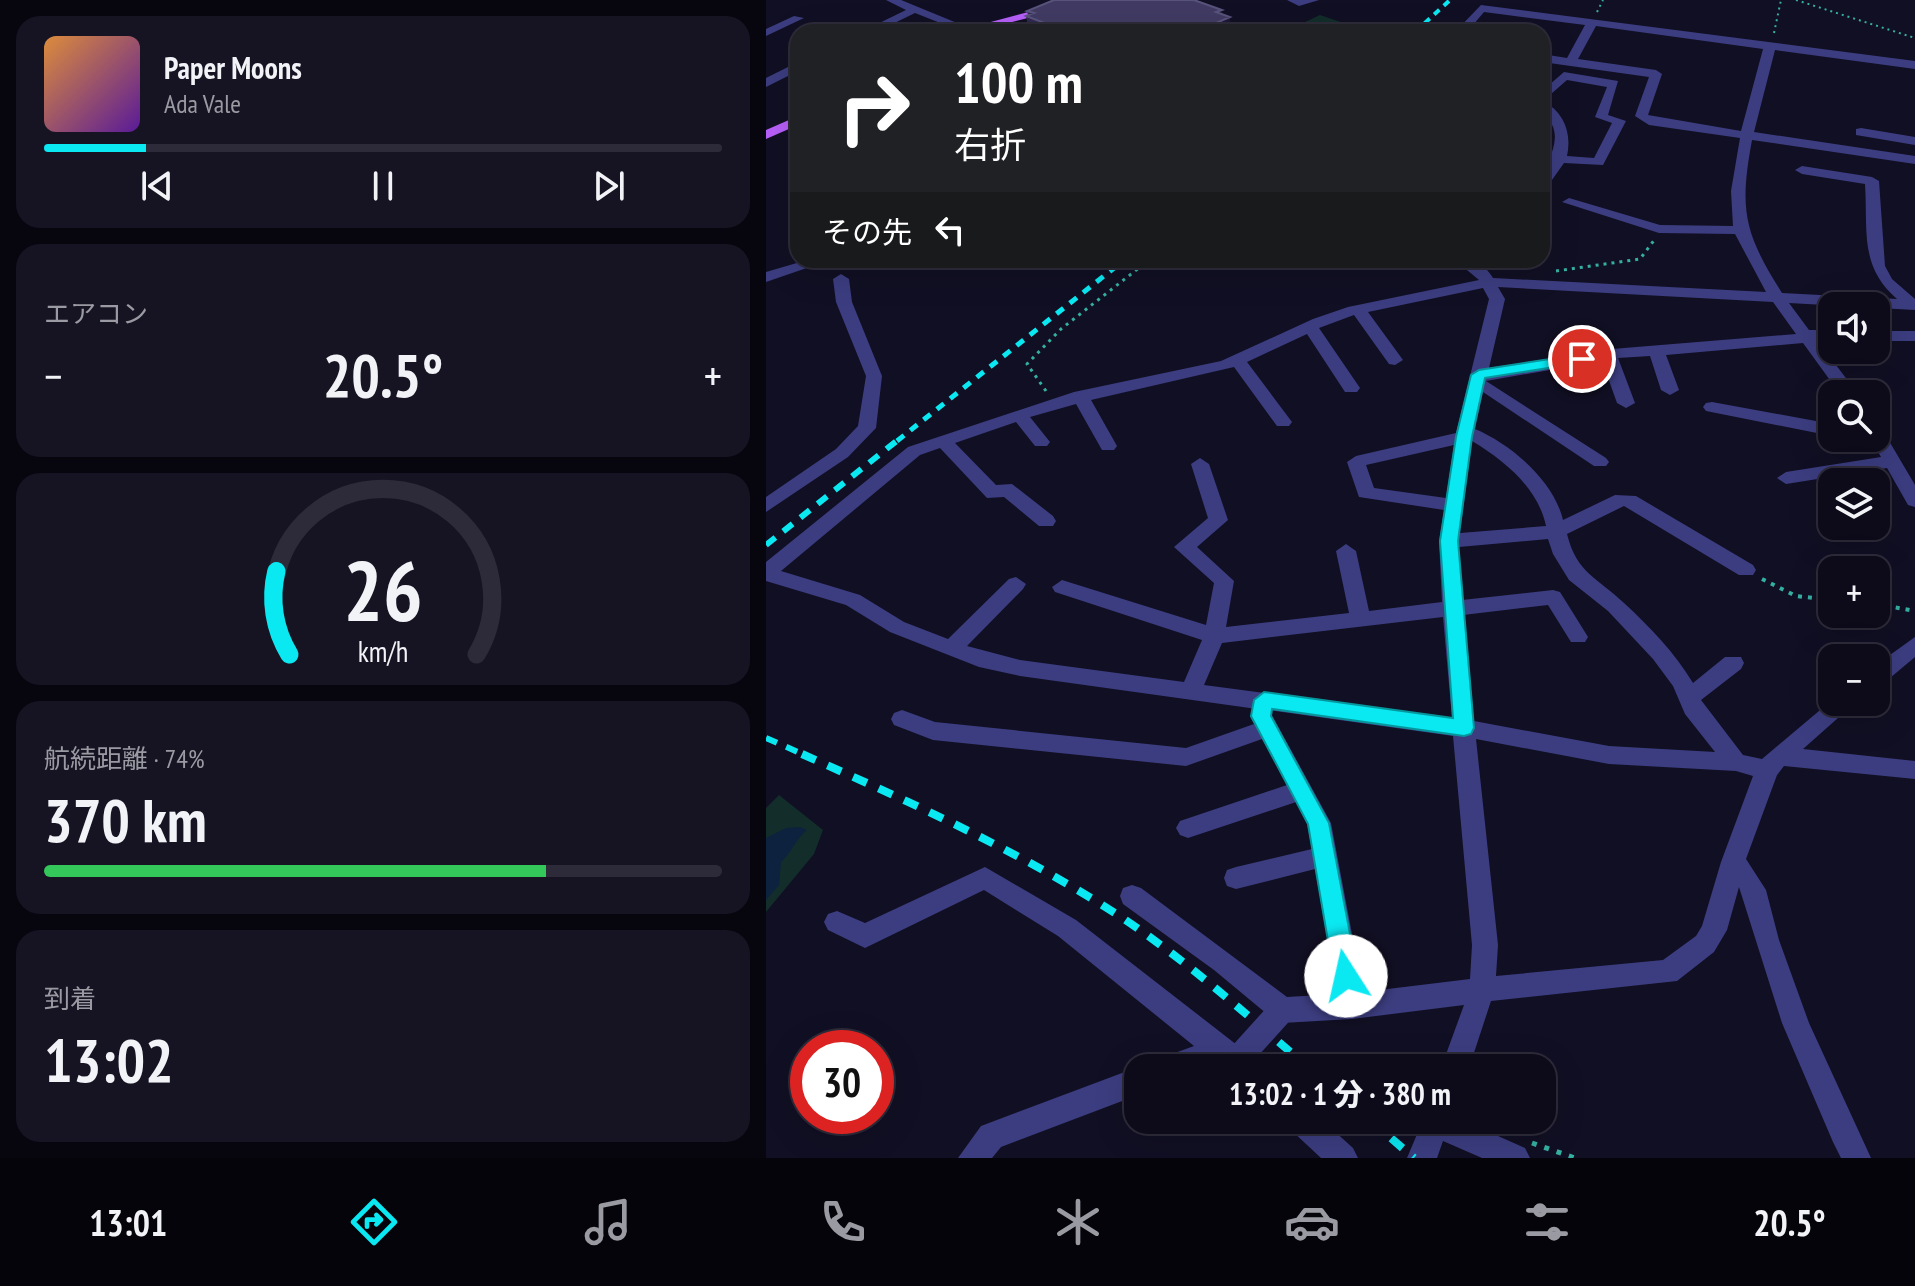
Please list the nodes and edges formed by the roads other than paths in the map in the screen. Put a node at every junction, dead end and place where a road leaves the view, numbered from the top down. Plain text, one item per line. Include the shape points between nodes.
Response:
1 (891, 0) edge
2 (1292, 0) edge
3 (1314, 0) edge
4 (1485, 4) edge
5 (1066, 6) edge
6 (916, 9) junction
7 (798, 18) dead end
8 (1592, 23) junction
9 (884, 24) edge
10 (950, 24) edge
11 (994, 24) edge
12 (1468, 24) edge
13 (766, 33) edge
14 (1770, 46) junction
15 (1550, 59) edge
16 (1571, 62) junction
17 (1915, 65) edge
18 (790, 70) edge
19 (766, 83) edge
20 (1550, 90) edge
21 (1550, 113) edge
22 (790, 124) edge
23 (1861, 132) dead end
24 (766, 135) edge
25 (1747, 135) junction
26 (1915, 139) edge
27 (1560, 159) junction
28 (1914, 160) edge
29 (1802, 170) dead end
30 (1550, 173) edge
31 (1569, 202) dead end
32 (1741, 230) junction
33 (796, 268) edge
34 (1472, 268) edge
35 (766, 277) edge
36 (841, 279) dead end
37 (1490, 282) junction
38 (1779, 298) junction
39 (1914, 305) edge
40 (1358, 310) junction
41 (1310, 326) junction
42 (1818, 336) edge
43 (1890, 336) edge
44 (1915, 336) edge
45 (1808, 337) junction
46 (1656, 351) junction
47 (1608, 355) junction
48 (1395, 360) dead end
49 (1238, 361) junction
50 (1477, 380) junction
51 (1839, 380) edge
52 (1351, 388) dead end
53 (1670, 390) dead end
54 (1080, 396) junction
55 (1626, 403) dead end
56 (1712, 407) dead end
57 (1018, 414) junction
58 (1283, 422) dead end
59 (1818, 427) edge
60 (1464, 434) junction
61 (942, 440) junction
62 (1041, 442) dead end
63 (1108, 446) dead end
64 (1886, 452) edge
65 (1892, 461) junction
66 (1600, 462) dead end
67 (1200, 464) dead end
68 (1786, 478) dead end
69 (1915, 501) edge
70 (1453, 505) junction
71 (766, 506) edge
72 (1046, 521) dead end
73 (1554, 532) junction
74 (1449, 541) junction
75 (1346, 551) dead end
76 (1746, 570) road end
77 (766, 573) edge
78 (1016, 584) dead end
79 (1062, 587) dead end
80 (1452, 607) junction
81 (1360, 618) junction
82 (1214, 636) junction
83 (1578, 637) dead end
84 (1915, 645) edge
85 (951, 649) junction
86 (1733, 663) dead end
87 (1890, 666) edge
88 (1191, 690) junction
89 (1690, 697) junction
90 (1264, 700) junction
91 (1828, 716) edge
92 (902, 719) dead end
93 (1267, 728) junction
94 (1464, 728) junction
95 (1736, 762) junction
96 (1773, 763) junction
97 (1915, 770) edge
98 (1302, 790) junction
99 (1188, 828) dead end
100 (1324, 856) junction
101 (1733, 862) junction
102 (1236, 878) dead end
103 (1132, 896) dead end
104 (837, 922) dead end
105 (1482, 990) junction
106 (1352, 1006) junction
107 (1282, 1010) junction
108 (1223, 1054) edge
109 (1241, 1054) edge
110 (1460, 1054) edge
111 (1124, 1086) edge
112 (1316, 1134) edge
113 (1432, 1134) edge
114 (973, 1158) edge
115 (1343, 1158) edge
116 (1515, 1158) edge
117 (1856, 1158) edge

1 - 6 street
2 - 3 street
4 - 8 street
4 - 12 street
5 - 11 main road
6 - 9 street
6 - 10 street
7 - 13 street
8 - 14 street
8 - 16 street
14 - 17 street
14 - 25 street
15 - 16 street
16 - 25 street via 1656,74 1641,116 1649,121
18 - 19 street
20 - 27 street via 1564,76 1614,84 1601,117 1620,121 1598,162
21 - 27 street via 1564,137
22 - 24 main road
23 - 26 street
25 - 28 street
25 - 32 street via 1737,198
26 - 28 street
27 - 30 street
29 - 39 street via 1872,181 1877,266 1886,282
31 - 32 street via 1659,229
32 - 38 street
33 - 35 street
34 - 37 street
36 - 71 street via 847,313 874,376 867,428 842,453
37 - 38 street
37 - 40 street
37 - 50 street via 1497,299
38 - 39 street
38 - 45 street
40 - 41 street
40 - 48 street
41 - 49 street
41 - 52 street
42 - 45 street
43 - 44 street
45 - 46 street
45 - 51 street
46 - 47 street
46 - 53 street
47 - 50 street
47 - 55 street
49 - 54 street
49 - 58 street
50 - 60 street
50 - 66 street
54 - 57 street
54 - 63 street
56 - 59 street
57 - 61 street
57 - 62 street
60 - 70 street
60 - 70 street via 1356,462 1366,493
60 - 73 street via 1482,436 1546,497
61 - 72 street via 994,494 1005,488
61 - 77 street via 905,457
64 - 65 street
65 - 68 street
65 - 69 street
67 - 82 street via 1218,520 1184,547 1224,581
70 - 74 street
73 - 74 street
73 - 76 street via 1622,499 1636,502
73 - 89 street via 1576,575 1614,606
74 - 80 street
75 - 81 street
77 - 85 street via 853,600 897,627
78 - 85 street
79 - 82 street
80 - 81 street
80 - 83 street via 1553,597
80 - 94 street
81 - 82 street
82 - 88 street
84 - 87 street
85 - 88 street via 1020,668
86 - 89 street
88 - 90 street
89 - 95 street
90 - 93 street via 1261,716
90 - 94 street
91 - 96 street
92 - 93 street via 933,731 1186,757
93 - 98 street
94 - 95 street via 1609,755
94 - 105 street via 1485,945
95 - 96 street
96 - 97 street
96 - 101 street
98 - 99 street
98 - 100 street via 1319,823
100 - 102 street
100 - 106 street
101 - 105 street via 1714,930 1705,944 1668,972
101 - 117 street via 1752,880 1765,937
103 - 107 street
104 - 108 street via 865,936 985,878 1067,928
105 - 106 street
105 - 110 street
106 - 107 street
107 - 109 street, bridge
111 - 114 street via 991,1136
112 - 115 street
113 - 116 street

